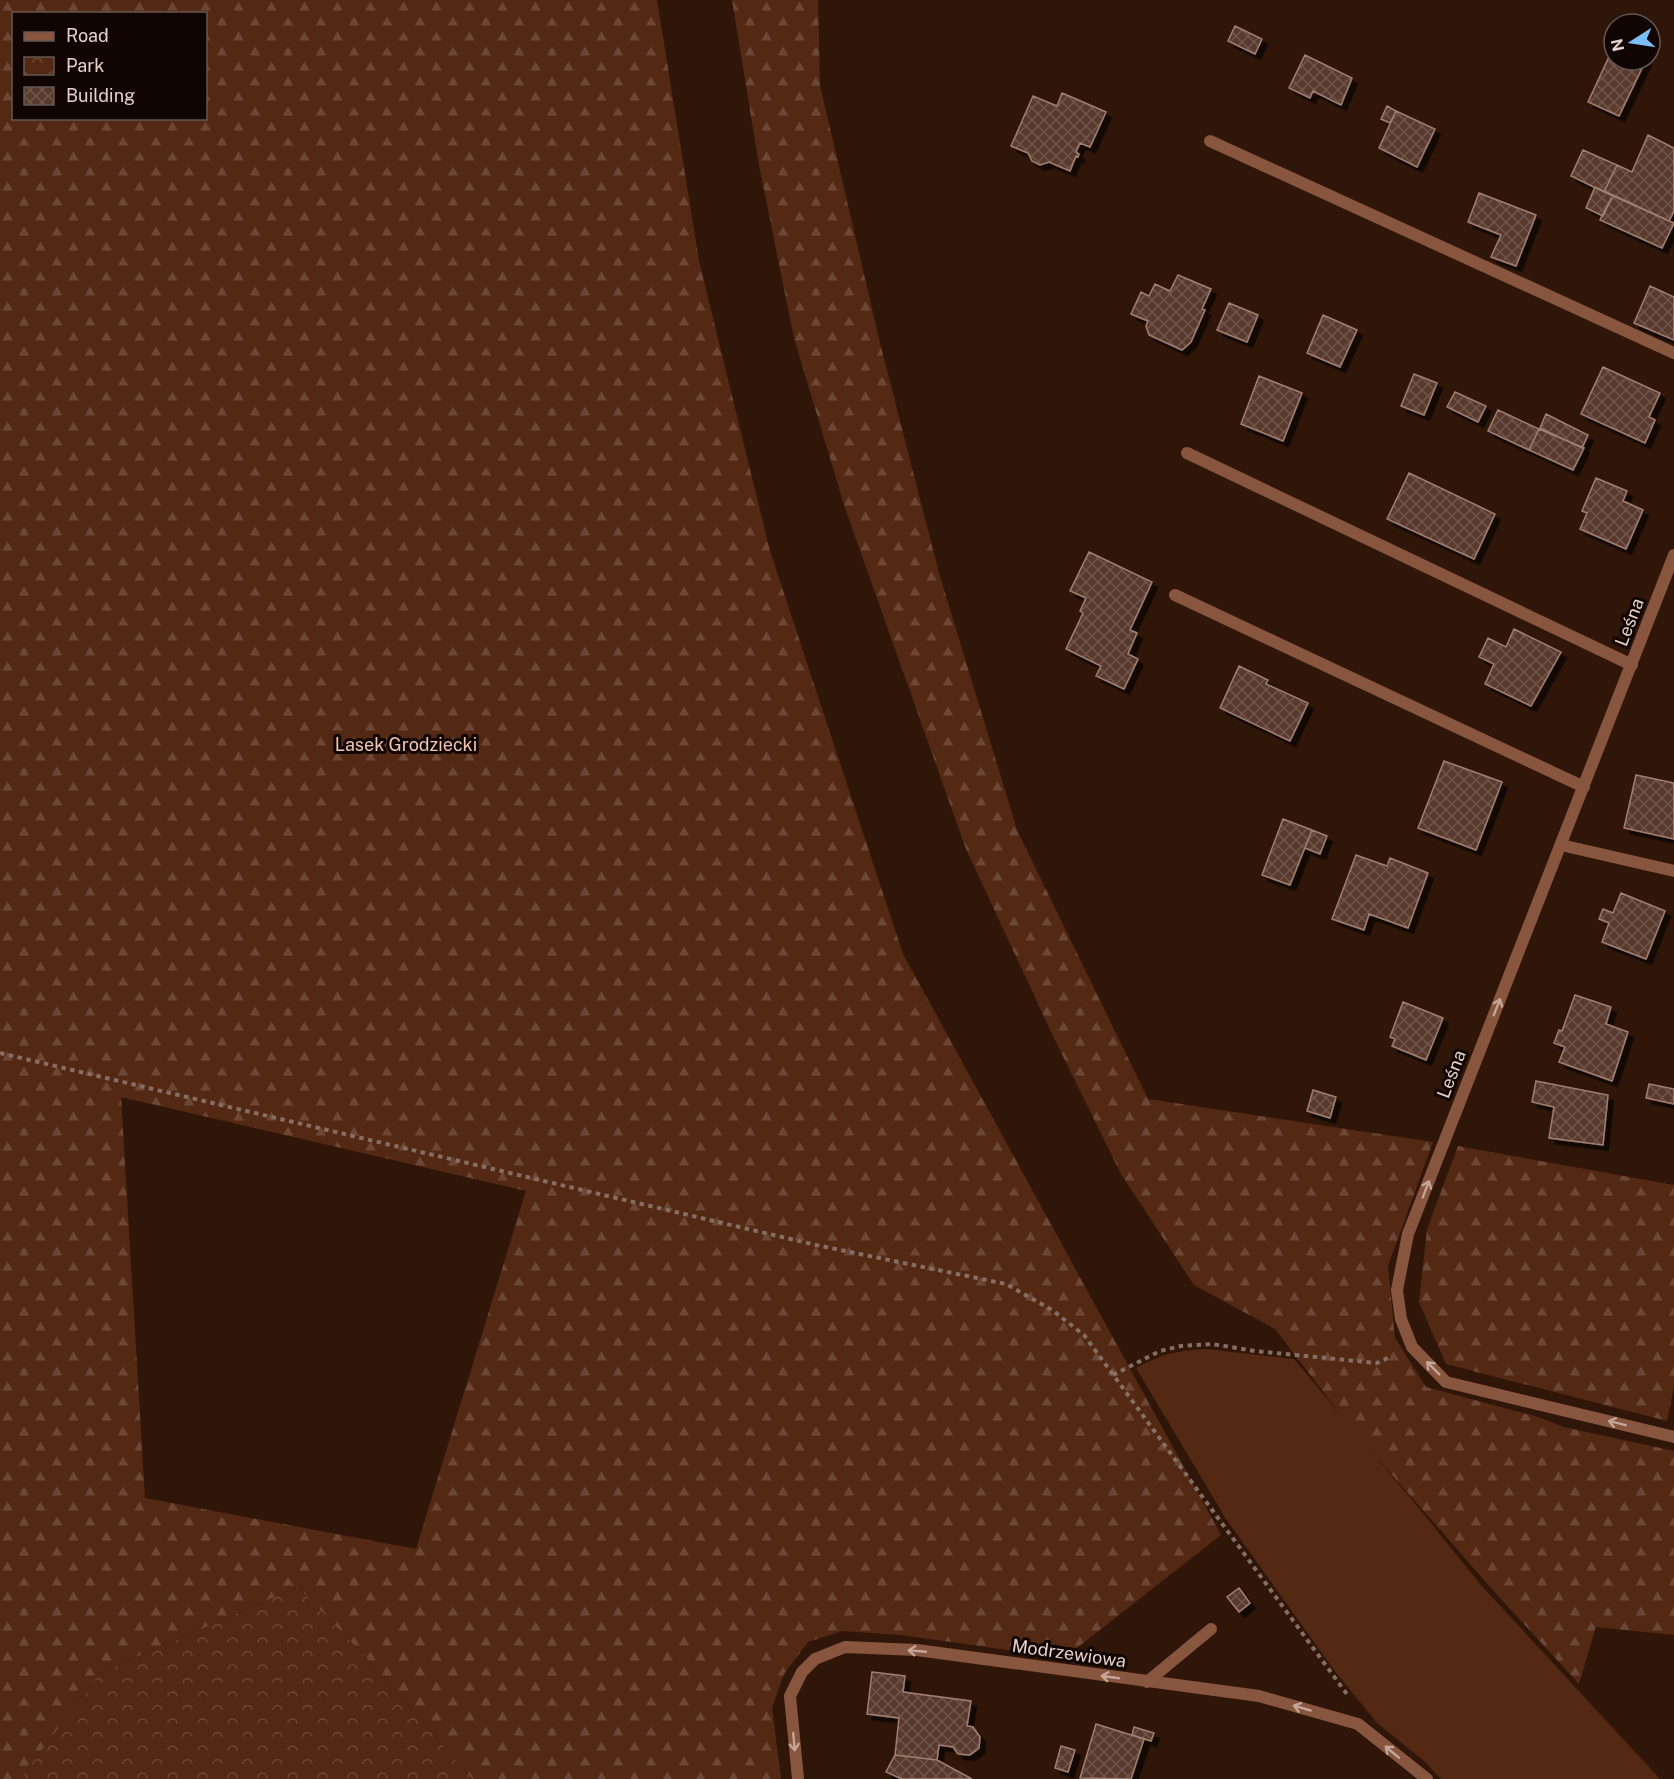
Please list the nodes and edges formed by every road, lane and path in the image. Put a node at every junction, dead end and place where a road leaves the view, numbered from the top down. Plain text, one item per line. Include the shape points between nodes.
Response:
1 (1210, 141) dead end
2 (1674, 353) edge
3 (1187, 453) dead end
4 (1674, 555) edge
5 (1175, 595) dead end
6 (1632, 665) junction
7 (1584, 787) junction
8 (1561, 845) junction
9 (1674, 871) edge
10 (0, 1053) edge
11 (1377, 1363) dead end
12 (1113, 1376) junction
13 (1674, 1437) edge
14 (1211, 1629) dead end
15 (1148, 1682) junction
16 (1358, 1724) junction
17 (798, 1779) edge
18 (1426, 1779) edge

1 - 2 street
3 - 6 street
4 - 6 street, Leśna
5 - 7 street
6 - 7 street, Leśna
7 - 8 street, Leśna
8 - 9 street
13 -> 8 street, Leśna via 1446,1382 1412,1347 1401,1319 1397,1290 1408,1234
10 - 12 path via 816,1245 1006,1284 1052,1310 1084,1335
11 - 12 path via 1212,1344 1160,1351
12 - 16 path via 1353,1702
14 - 15 street
16 -> 15 street, Modrzewiowa via 1259,1696
15 -> 17 street, Modrzewiowa via 917,1650 845,1647 815,1659 802,1672 790,1696
18 -> 16 street, Modrzewiowa

